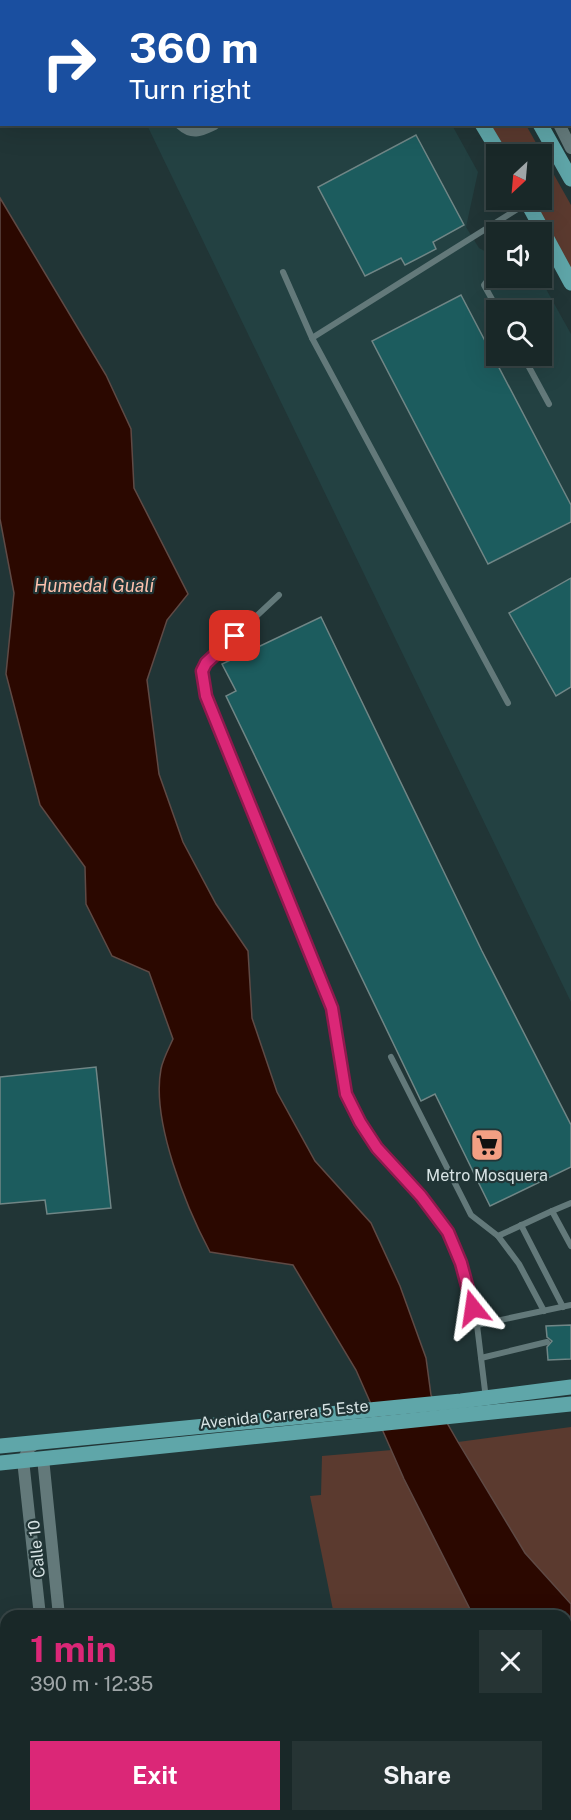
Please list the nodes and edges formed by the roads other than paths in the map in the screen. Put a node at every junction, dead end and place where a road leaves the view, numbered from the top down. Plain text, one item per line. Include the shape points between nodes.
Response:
1 (183, 126) edge
2 (210, 126) edge
3 (483, 126) edge
4 (541, 126) edge
5 (560, 126) edge
6 (494, 144) edge
7 (571, 147) edge
8 (571, 179) edge
9 (513, 210) edge
10 (552, 254) edge
11 (283, 272) dead end
12 (486, 282) edge
13 (571, 283) edge
14 (492, 300) edge
15 (312, 338) junction
16 (528, 366) edge
17 (549, 404) dead end
18 (279, 595) dead end
19 (508, 703) dead end
20 (391, 1058) dead end
21 (571, 1203) edge
22 (552, 1211) junction
23 (521, 1226) junction
24 (498, 1236) junction
25 (571, 1246) edge
26 (571, 1305) edge
27 (563, 1307) junction
28 (544, 1311) junction
29 (477, 1325) junction
30 (547, 1342) dead end
31 (481, 1358) junction
32 (571, 1387) edge
33 (571, 1404) edge
34 (487, 1406) junction
35 (361, 1418) junction
36 (37, 1443) junction
37 (0, 1446) edge
38 (43, 1458) junction
39 (23, 1460) junction
40 (0, 1463) edge
41 (25, 1478) junction
42 (45, 1479) junction
43 (39, 1610) edge
44 (58, 1610) edge

1 - 2 street via 196,132
3 - 6 main road
4 - 8 main road
5 - 7 street
9 - 15 lane
10 - 13 main road
11 - 15 lane
12 - 14 lane
15 - 19 lane
16 - 17 lane
18 - 29 lane via 206,663 202,671 206,696 332,1008 346,1094 377,1148 448,1232 467,1282
20 - 24 lane via 471,1215
21 - 22 lane
22 - 23 lane
22 - 25 lane
23 - 24 lane
23 - 27 lane
24 - 28 lane via 519,1264
26 - 27 lane
27 - 28 lane
28 - 29 lane
29 - 31 lane
30 - 31 lane
31 - 34 lane
32 - 34 main road, Avenida Carrera 5 Este
33 - 34 main road, Avenida Carrera 5 Este
34 - 35 main road, Avenida Carrera 5 Este
35 - 36 main road, Avenida Carrera 5 Este
35 - 38 main road, Avenida Carrera 5 Este
36 - 37 main road, Avenida Carrera 5 Este
36 - 39 street
38 - 39 main road, Avenida Carrera 5 Este
38 - 42 street, Calle 10
39 - 40 main road, Avenida Carrera 5 Este
39 - 41 street, Calle 10
41 - 42 street via 36,1474
41 - 43 street, Calle 10
42 - 44 street, Calle 10

